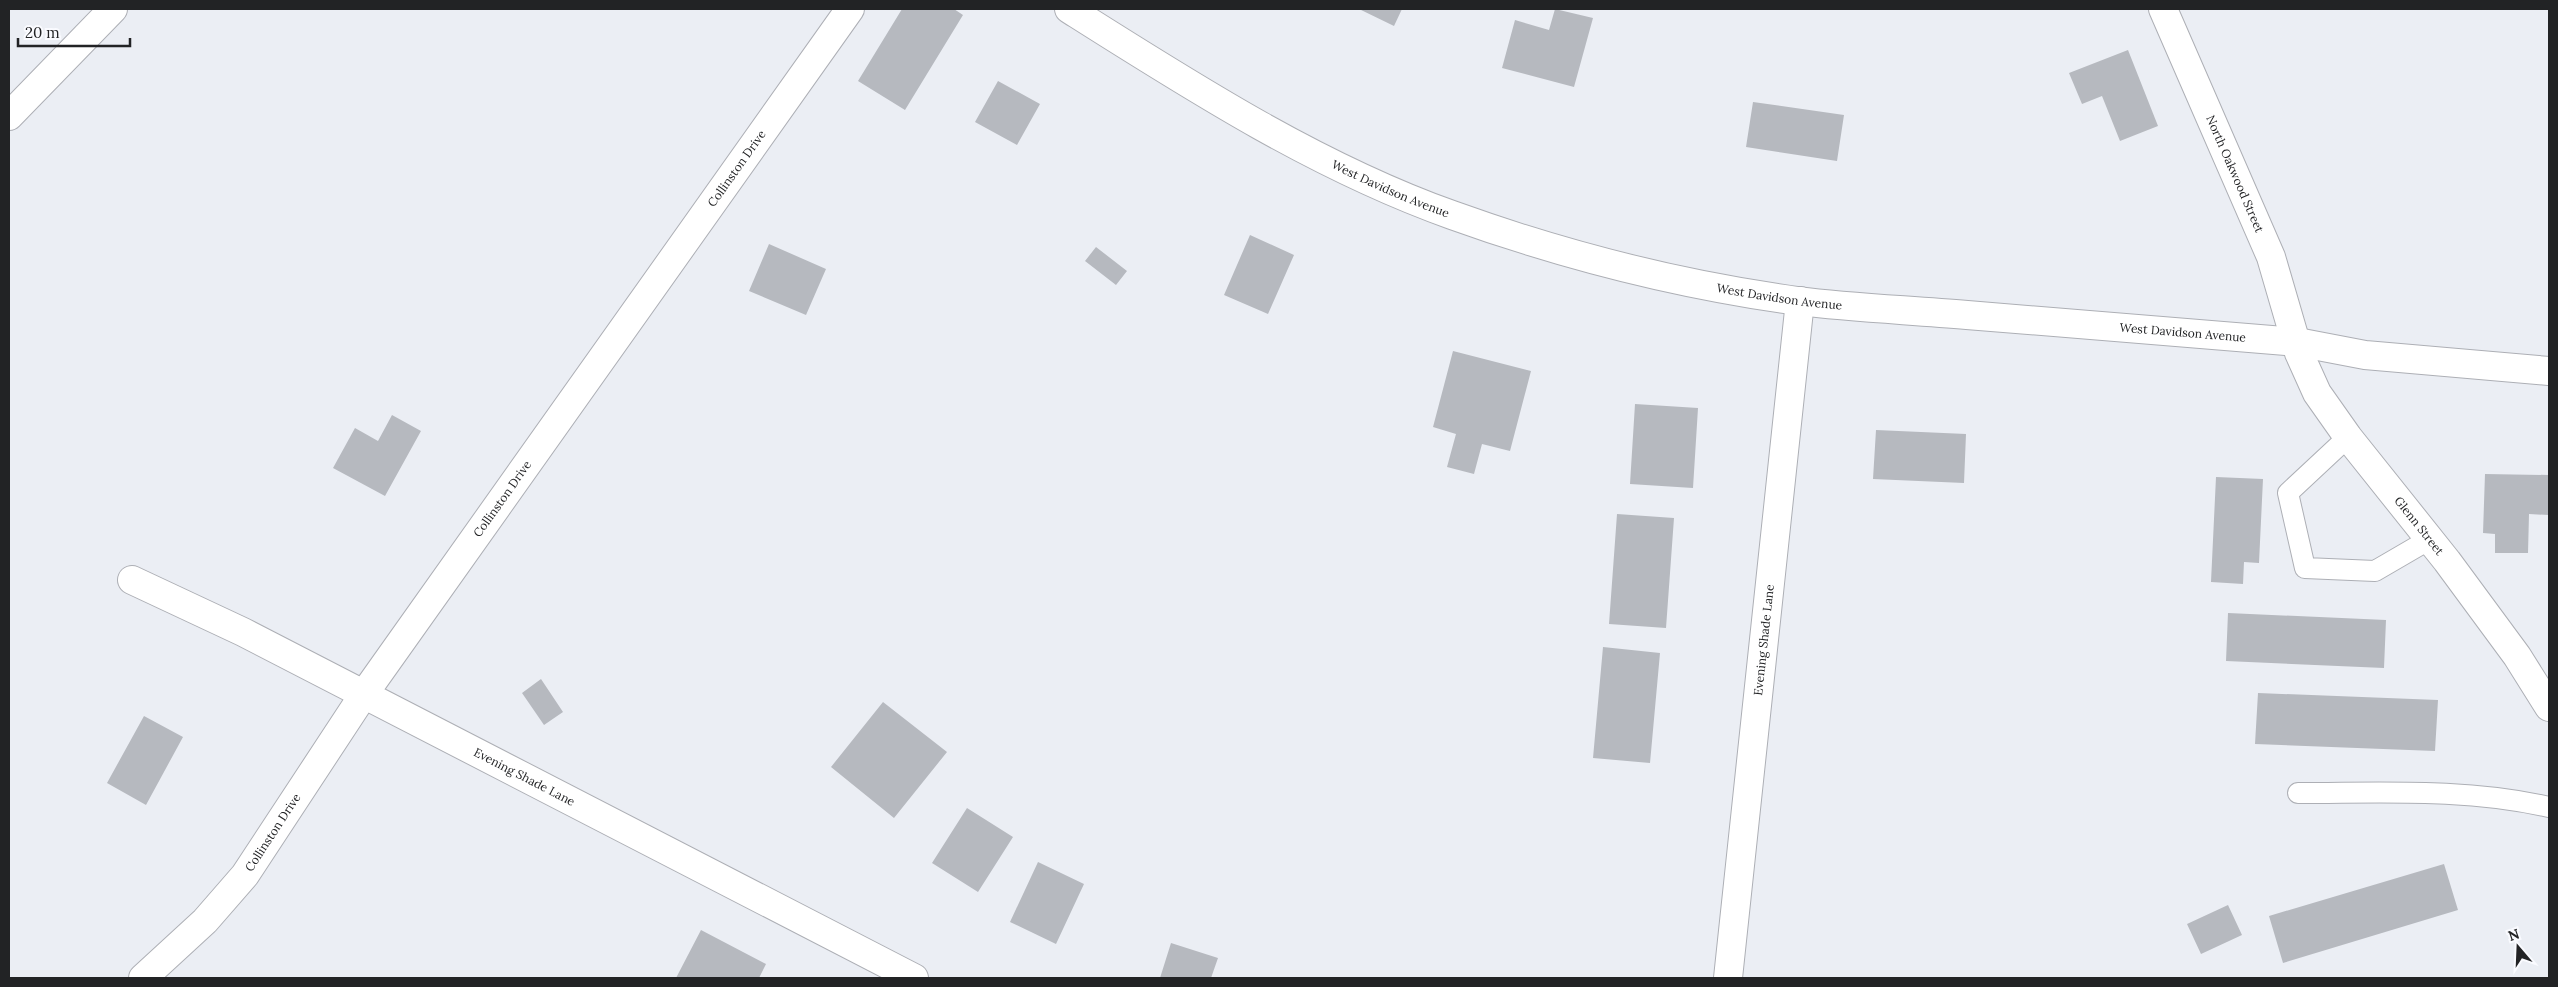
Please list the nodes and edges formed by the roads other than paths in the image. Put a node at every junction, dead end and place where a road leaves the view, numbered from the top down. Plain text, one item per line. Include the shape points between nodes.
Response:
1 (113, 9) edge
2 (850, 9) edge
3 (1069, 9) edge
4 (2163, 9) edge
5 (9, 116) edge
6 (1800, 301) junction
7 (2297, 342) junction
8 (2549, 371) edge
9 (2348, 437) junction
10 (2430, 539) junction
11 (132, 580) dead end
12 (364, 694) junction
13 (2549, 707) edge
14 (2298, 793) dead end
15 (2549, 807) edge
16 (908, 977) edge
17 (143, 978) edge
18 (1728, 978) edge

1 - 5 street
2 - 12 street, Collinston Drive
3 - 6 street, West Davidson Avenue via 1226,107 1401,195 1452,215 1609,264 1692,283
4 - 7 street, North Oakwood Street via 2271,257
6 - 7 street, West Davidson Avenue
6 - 18 street, Evening Shade Lane
7 - 8 street, West Davidson Avenue via 2365,355
7 - 9 street, Glenn Street via 2317,394
9 - 10 street, Glenn Street
9 - 10 lane via 2288,493 2305,568 2375,571
10 - 13 street, Glenn Street via 2517,656
11 - 12 street, Evening Shade Lane
12 - 16 street, Evening Shade Lane
12 - 17 street, Collinston Drive via 245,875 205,921
14 - 15 lane via 2441,793 2521,800

